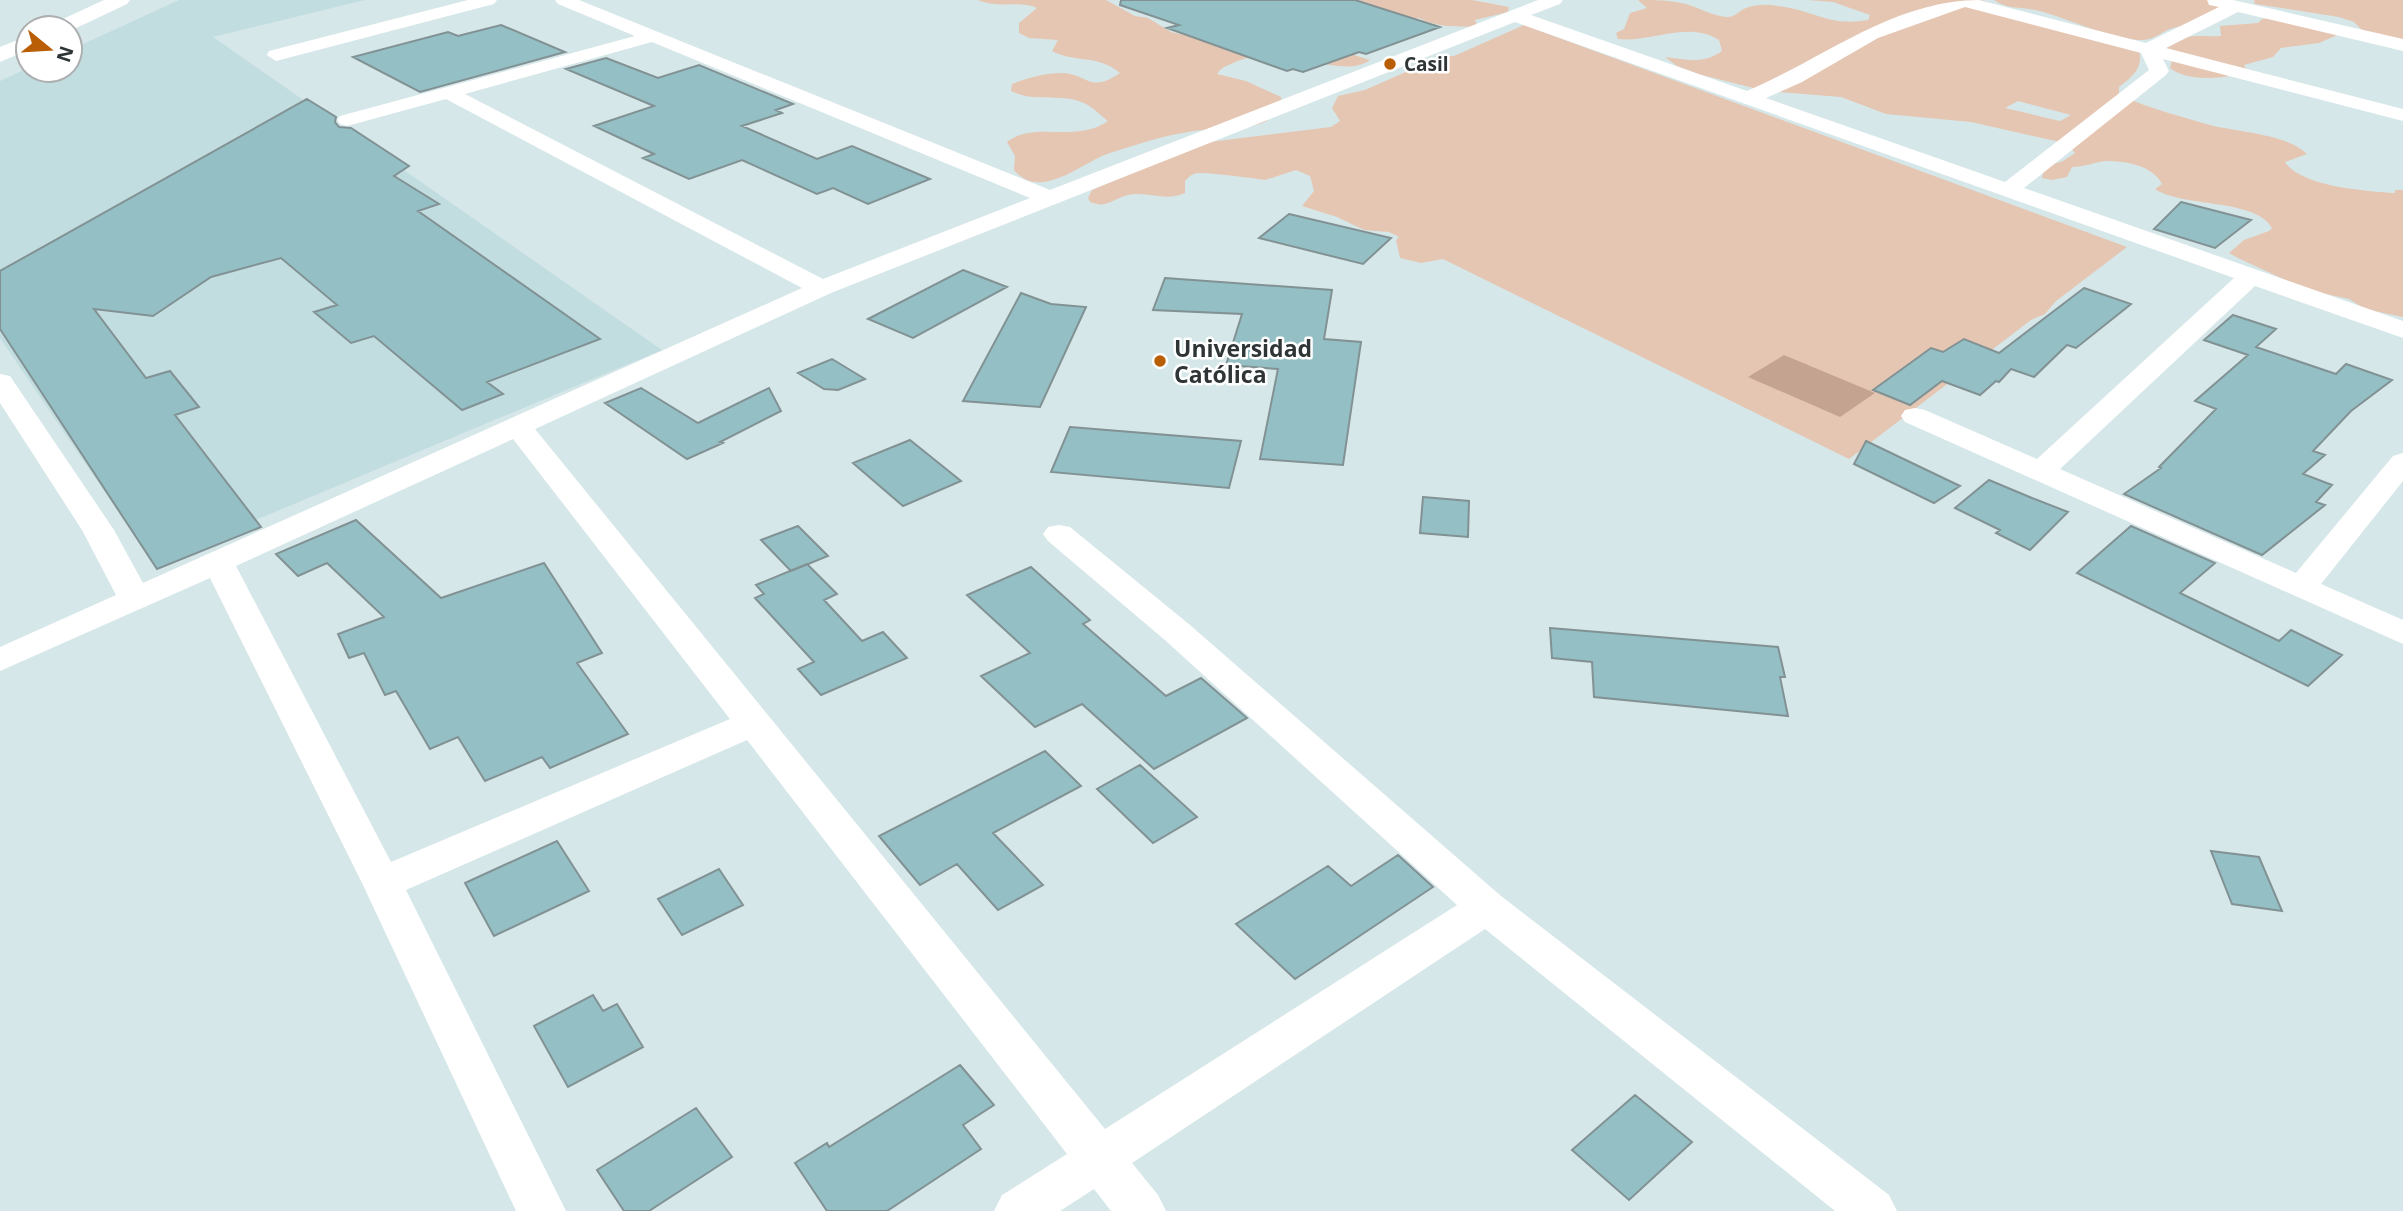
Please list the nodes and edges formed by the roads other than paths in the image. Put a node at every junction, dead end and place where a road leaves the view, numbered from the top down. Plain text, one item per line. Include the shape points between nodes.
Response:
1 (120, 0) edge
2 (488, 0) edge
3 (564, 0) edge
4 (1554, 0) edge
5 (2210, 0) edge
6 (1968, 1) edge
7 (2235, 6) junction
8 (1516, 8) edge
9 (84, 17) edge
10 (655, 36) junction
11 (2403, 45) edge
12 (2149, 49) junction
13 (276, 55) dead end
14 (447, 92) junction
15 (1748, 98) junction
16 (2403, 116) edge
17 (347, 120) dead end
18 (2008, 190) junction
19 (1051, 199) junction
20 (2251, 276) junction
21 (822, 288) junction
22 (2403, 330) edge
23 (0, 382) edge
24 (1915, 416) dead end
25 (518, 426) junction
26 (2403, 462) edge
27 (2040, 472) junction
28 (1059, 534) dead end
29 (218, 562) junction
30 (2301, 588) junction
31 (135, 599) junction
32 (2403, 633) edge
33 (0, 660) edge
34 (753, 723) junction
35 (382, 883) junction
36 (1486, 907) junction
37 (1099, 1161) junction
38 (541, 1211) edge
39 (1019, 1211) edge
40 (1141, 1211) edge
41 (1872, 1211) edge

1 - 9 main road
2 - 13 street
3 - 10 street
4 - 8 street
5 - 7 street
6 - 12 street
6 - 15 street via 1872,34 1795,78
7 - 11 street
7 - 12 street
8 - 15 street
8 - 19 street
10 - 14 street
10 - 19 street
12 - 16 street
12 - 18 street via 2159,71
14 - 17 street
14 - 21 street
15 - 18 street
18 - 20 street
19 - 21 street
20 - 22 street
20 - 27 street
21 - 25 street
23 - 31 street via 98,530
24 - 27 street
25 - 29 street
25 - 34 street
26 - 30 street
27 - 30 street
28 - 36 street via 1178,633
29 - 31 street
29 - 35 street
30 - 32 street
31 - 33 street
34 - 35 street
34 - 37 street
35 - 38 street
36 - 37 street
36 - 41 street
37 - 39 street
37 - 40 street

